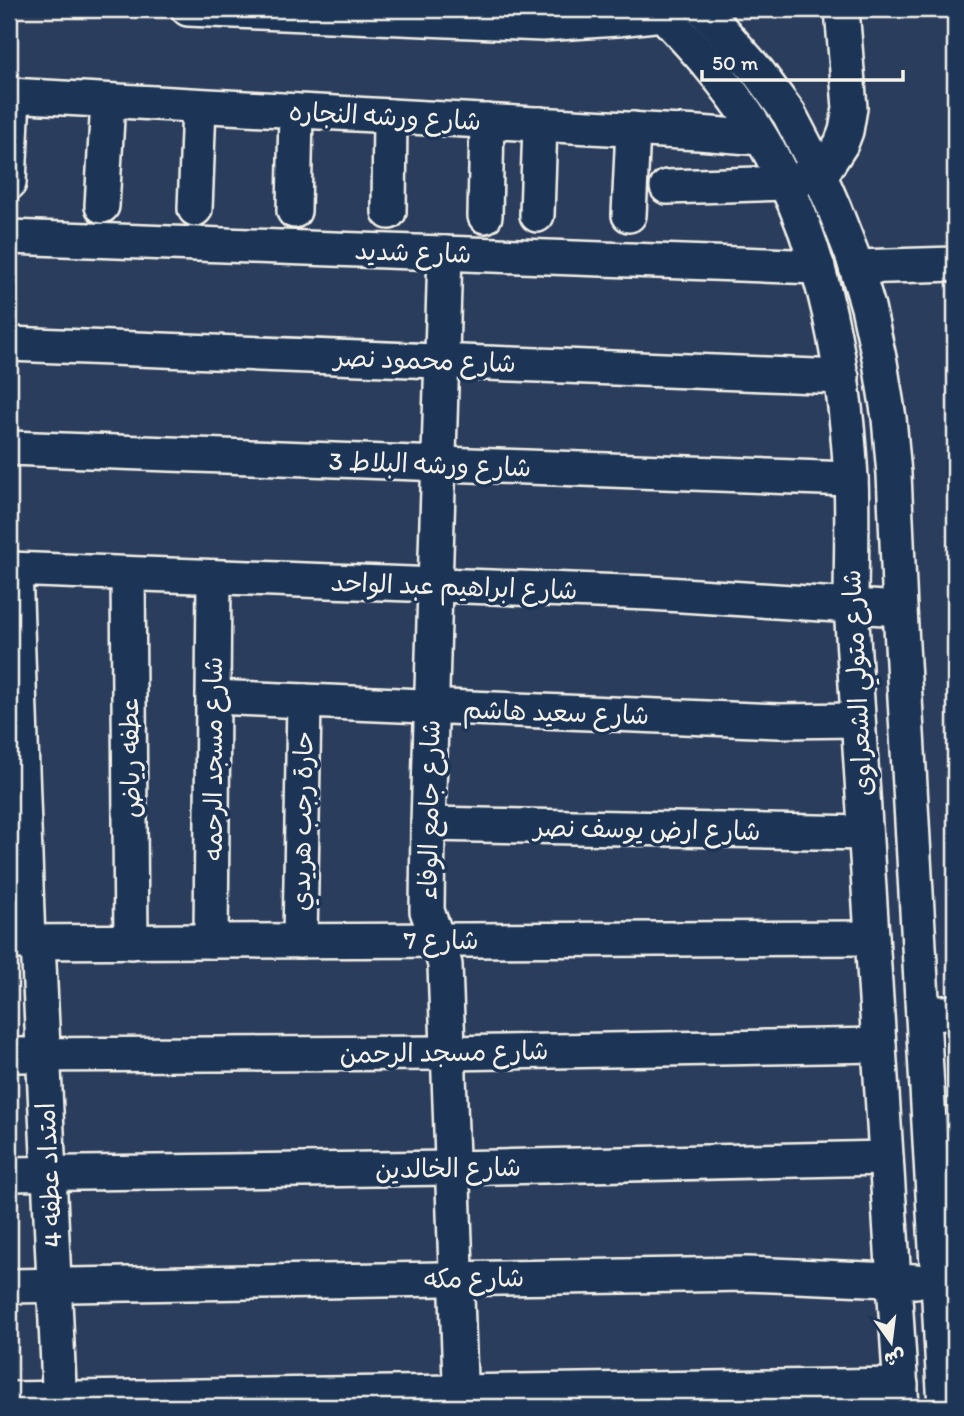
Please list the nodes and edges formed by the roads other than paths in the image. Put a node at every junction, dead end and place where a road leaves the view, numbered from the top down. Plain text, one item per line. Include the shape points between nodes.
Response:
1 (188, 9) edge
2 (703, 9) edge
3 (842, 9) edge
4 (661, 11) edge
5 (11, 95) edge
6 (108, 101) junction
7 (199, 106) junction
8 (296, 111) junction
9 (390, 116) junction
10 (486, 121) junction
11 (540, 124) junction
12 (633, 129) junction
13 (761, 138) junction
14 (820, 173) junction
15 (9, 183) edge
16 (785, 183) junction
17 (667, 187) dead end
18 (102, 206) dead end
19 (195, 209) dead end
20 (294, 211) dead end
21 (389, 212) dead end
22 (537, 215) dead end
23 (629, 215) dead end
24 (485, 216) dead end
25 (9, 237) edge
26 (445, 253) junction
27 (955, 264) edge
28 (818, 267) junction
29 (856, 267) junction
30 (9, 344) edge
31 (442, 360) junction
32 (842, 376) junction
33 (9, 448) edge
34 (438, 465) junction
35 (851, 480) junction
36 (12, 569) edge
37 (128, 574) junction
38 (214, 577) junction
39 (435, 585) junction
40 (851, 606) junction
41 (900, 609) junction
42 (213, 697) junction
43 (304, 701) junction
44 (431, 706) junction
45 (858, 720) junction
46 (428, 824) junction
47 (865, 833) junction
48 (872, 938) junction
49 (438, 940) junction
50 (211, 941) junction
51 (300, 941) junction
52 (25, 942) edge
53 (131, 942) junction
54 (939, 1014) edge
55 (879, 1045) junction
56 (447, 1053) junction
57 (9, 1055) edge
58 (43, 1055) junction
59 (887, 1158) junction
60 (452, 1168) junction
61 (9, 1174) edge
62 (49, 1174) junction
63 (456, 1278) junction
64 (895, 1280) junction
65 (939, 1282) junction
66 (55, 1285) junction
67 (9, 1286) edge
68 (901, 1396) edge
69 (9, 1399) edge
70 (460, 1400) edge
71 (60, 1403) edge
72 (945, 1407) edge

1 - 4 street via 542,24
2 - 14 street, شارع متولي الشعراوى via 789,114
3 - 14 street via 850,108 841,144
4 - 13 street, شارع متولي الشعراوى via 730,91
5 - 6 street, شارع ورشه النجاره
5 - 15 street
6 - 7 street, شارع ورشه النجاره
6 - 18 street
7 - 8 street, شارع ورشه النجاره
7 - 19 street
8 - 9 street, شارع ورشه النجاره
8 - 20 street
9 - 10 street, شارع ورشه النجاره
9 - 21 street
10 - 11 street, شارع ورشه النجاره
10 - 24 street
11 - 12 street, شارع ورشه النجاره
11 - 22 street
12 - 13 street, شارع ورشه النجاره
12 - 23 street
13 - 16 street, شارع متولي الشعراوى
14 - 16 street
14 - 29 street, شارع متولي الشعراوى
16 - 17 street
16 - 28 street, شارع متولي الشعراوى
25 - 26 street, شارع شديد
26 - 28 street, شارع شديد
26 - 31 street, شارع جامع الوفاء
27 - 29 street
28 - 32 street, شارع متولي الشعراوى
29 - 41 street, شارع متولي الشعراوى via 889,418
30 - 31 street, شارع محمود نصر
31 - 32 street, شارع محمود نصر
31 - 34 street, شارع جامع الوفاء
32 - 35 street, شارع متولي الشعراوى
33 - 34 street, شارع ورشه البلاط 3
34 - 35 street, شارع ورشه البلاط 3
34 - 39 street, شارع جامع الوفاء
35 - 40 street, شارع متولي الشعراوى
36 - 37 street, شارع ابراهيم عبد الواحد
36 - 52 street, امتداد عطفه 4
37 - 38 street, شارع ابراهيم عبد الواحد
37 - 53 street, عطفه رياض
38 - 39 street, شارع ابراهيم عبد الواحد
38 - 42 street, شارع مسجد الرحمه
39 - 40 street, شارع ابراهيم عبد الواحد
39 - 44 street, شارع جامع الوفاء
40 - 41 street, شارع ابراهيم عبد الواحد
40 - 45 street, شارع متولي الشعراوى
41 - 54 street, شارع متولي الشعراوى
42 - 43 street, شارع سعيد هاشم
42 - 50 street, شارع مسجد الرحمه
43 - 44 street, شارع سعيد هاشم
43 - 51 street, حارة رجب هريدي
44 - 45 street, شارع سعيد هاشم via 779,721
44 - 46 street, شارع جامع الوفاء
45 - 47 street, شارع متولي الشعراوى
46 - 47 street, شارع ارض يوسف نصر
46 - 49 street, شارع جامع الوفاء via 427,911
47 - 48 street, شارع متولي الشعراوى
48 - 49 street, شارع 7
48 - 55 street, شارع متولي الشعراوى
49 - 51 street, شارع 7
49 - 56 street, شارع جامع الوفاء via 445,965
50 - 51 street, شارع 7
50 - 53 street, شارع 7
52 - 53 street, شارع 7
52 - 58 street, امتداد عطفه 4
54 - 65 street, شارع متولي الشعراوى
55 - 56 street, شارع مسجد الرحمن
55 - 59 street, شارع متولي الشعراوى
56 - 58 street, شارع مسجد الرحمن
56 - 60 street, شارع جامع الوفاء
57 - 58 street, شارع مسجد الرحمن
58 - 62 street, امتداد عطفه 4
59 - 60 street, شارع الخالدين
59 - 64 street, شارع متولي الشعراوى
60 - 62 street, شارع الخالدين
60 - 63 street, شارع جامع الوفاء
61 - 62 street, شارع الخالدين
62 - 66 street, امتداد عطفه 4
63 - 64 street, شارع مكه via 746,1274
63 - 66 street, شارع مكه
63 - 70 street, شارع جامع الوفاء
64 - 65 street, شارع مكه
64 - 68 street, شارع متولي الشعراوى
65 - 72 street, شارع متولي الشعراوى
66 - 67 street, شارع مكه
66 - 71 street, امتداد عطفه 4
68 - 70 street
69 - 71 street
70 - 71 street

